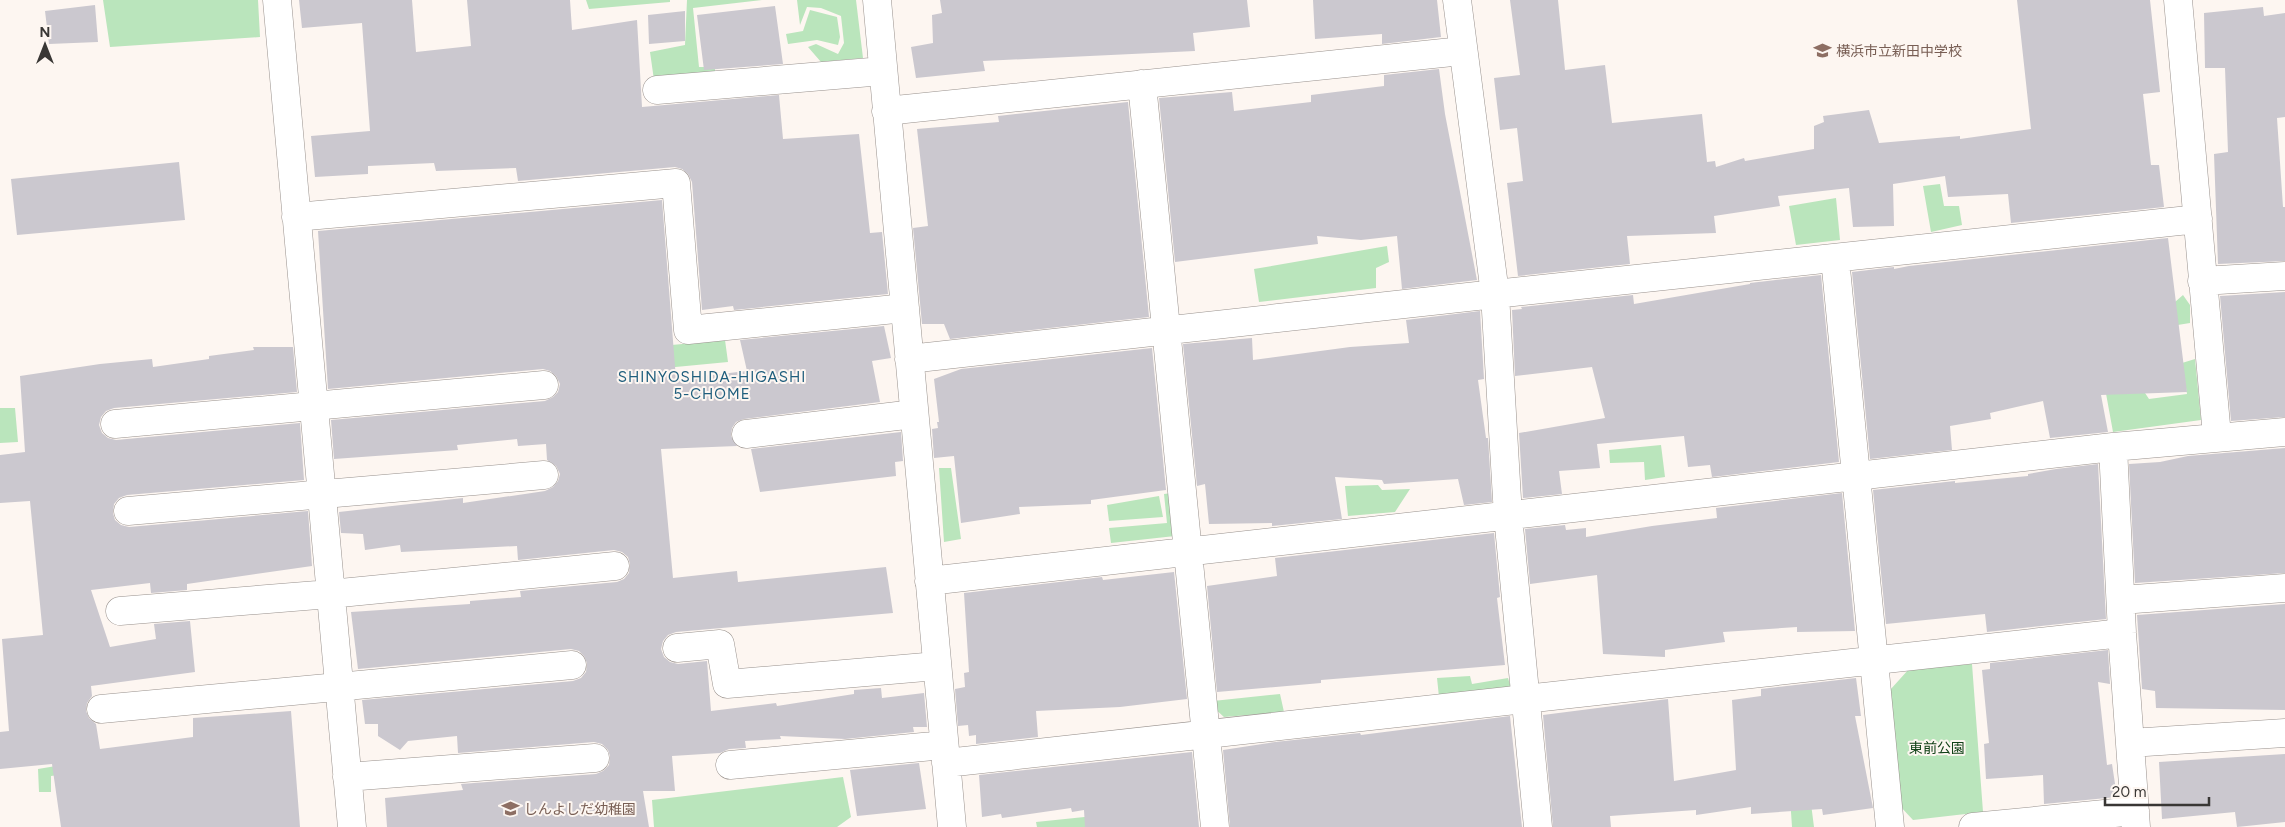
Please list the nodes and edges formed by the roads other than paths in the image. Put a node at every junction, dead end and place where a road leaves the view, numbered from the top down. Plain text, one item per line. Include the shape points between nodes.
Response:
1 (277, 0) edge
2 (877, 0) edge
3 (1457, 0) edge
4 (2178, 0) edge
5 (1462, 51) junction
6 (883, 71) junction
7 (1142, 84) junction
8 (657, 90) dead end
9 (886, 110) junction
10 (296, 217) junction
11 (2198, 219) junction
12 (1834, 258) junction
13 (2285, 276) edge
14 (2202, 281) junction
15 (1495, 294) junction
16 (905, 308) junction
17 (1166, 332) junction
18 (909, 359) junction
19 (544, 385) dead end
20 (313, 407) junction
21 (914, 414) junction
22 (115, 424) dead end
23 (2285, 432) edge
24 (746, 434) dead end
25 (2217, 436) junction
26 (2113, 447) junction
27 (544, 476) dead end
28 (1856, 477) junction
29 (321, 495) junction
30 (128, 510) dead end
31 (1508, 516) junction
32 (1188, 551) junction
33 (615, 566) dead end
34 (929, 581) junction
35 (2285, 588) edge
36 (330, 594) junction
37 (2121, 600) junction
38 (120, 611) dead end
39 (2122, 633) junction
40 (677, 648) dead end
41 (1874, 661) junction
42 (572, 665) dead end
43 (937, 666) junction
44 (339, 686) junction
45 (1525, 699) junction
46 (101, 709) dead end
47 (2285, 733) edge
48 (1206, 735) junction
49 (2130, 743) junction
50 (945, 754) junction
51 (595, 758) dead end
52 (730, 765) dead end
53 (347, 777) junction
54 (2135, 819) edge
55 (352, 827) edge
56 (952, 827) edge
57 (1215, 827) edge
58 (1538, 827) edge
59 (1890, 827) edge
60 (1973, 827) edge

1 - 10 street
2 - 6 street
3 - 5 street
4 - 11 street
5 - 7 street
5 - 15 street
6 - 8 street
6 - 9 street
7 - 9 street
7 - 17 street
9 - 16 street
10 - 16 street via 676,184 688,330
10 - 20 street
11 - 12 street
11 - 14 street
12 - 15 street
12 - 28 street
13 - 14 street
14 - 25 street
15 - 17 street
15 - 31 street
16 - 18 street
17 - 18 street
17 - 32 street
18 - 21 street
19 - 20 street
20 - 22 street
20 - 29 street
21 - 24 street
21 - 34 street
23 - 25 street
25 - 26 street
26 - 28 street
26 - 37 street
27 - 29 street
28 - 31 street
28 - 41 street
29 - 30 street
29 - 36 street
31 - 32 street
31 - 45 street
32 - 34 street
32 - 48 street
33 - 36 street
34 - 43 street
35 - 37 street
36 - 38 street
36 - 44 street
37 - 39 street
39 - 41 street
39 - 49 street
40 - 43 street via 720,644 727,684
41 - 45 street
41 - 59 street
42 - 44 street
43 - 50 street
44 - 46 street
44 - 53 street
45 - 48 street
45 - 58 street
47 - 49 street
48 - 50 street
48 - 57 street
49 - 54 street
50 - 52 street
50 - 56 street
51 - 53 street
53 - 55 street
54 - 60 street

